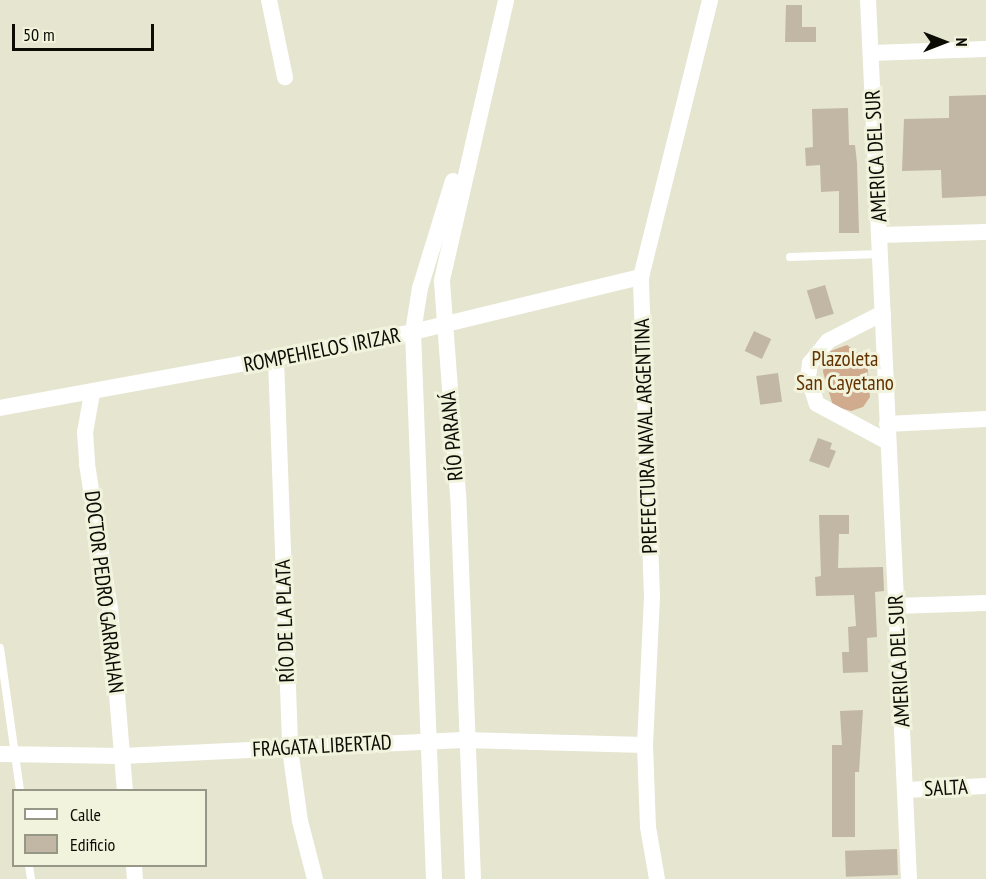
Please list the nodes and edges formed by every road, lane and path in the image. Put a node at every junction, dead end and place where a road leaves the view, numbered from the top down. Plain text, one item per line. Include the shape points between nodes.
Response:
1 (269, 0) edge
2 (506, 0) edge
3 (710, 0) edge
4 (868, 0) edge
5 (986, 49) edge
6 (871, 53) junction
7 (285, 77) dead end
8 (480, 97) junction
9 (986, 232) edge
10 (880, 236) junction
11 (881, 254) junction
12 (790, 257) dead end
13 (641, 277) junction
14 (884, 313) junction
15 (442, 326) junction
16 (413, 332) junction
17 (276, 360) junction
18 (92, 393) junction
19 (0, 408) edge
20 (986, 419) edge
21 (887, 424) junction
22 (888, 442) junction
23 (986, 603) edge
24 (896, 606) junction
25 (0, 648) edge
26 (425, 740) junction
27 (464, 740) junction
28 (645, 745) junction
29 (290, 749) junction
30 (8, 754) edge
31 (122, 756) junction
32 (986, 786) edge
33 (20, 789) edge
34 (125, 789) edge
35 (906, 790) junction
36 (315, 879) edge
37 (434, 879) edge
38 (473, 879) edge
39 (657, 879) edge
40 (909, 879) edge

1 - 7 street
2 - 8 street, RÍO PARANÁ
3 - 13 street, PREFECTURA NAVAL ARGENTINA
4 - 6 street, AMERICA DEL SUR
5 - 6 street
6 - 10 street, AMERICA DEL SUR
8 - 15 street, RÍO PARANÁ via 442,280
8 - 16 street, RÍO PARANÁ via 423,279
9 - 10 street
10 - 11 street, AMERICA DEL SUR
11 - 12 lane
11 - 14 street, AMERICA DEL SUR
13 - 15 street, ROMPEHIELOS IRIZAR
13 - 28 street, PREFECTURA NAVAL ARGENTINA via 652,597
14 - 21 street, AMERICA DEL SUR
14 - 22 street via 828,341 810,363 808,378 809,389 822,408
15 - 16 street, ROMPEHIELOS IRIZAR
15 - 27 street, RÍO PARANÁ via 458,495
16 - 17 street, ROMPEHIELOS IRIZAR
16 - 26 street, RÍO PARANÁ
17 - 18 street, ROMPEHIELOS IRIZAR
17 - 29 street, RÍO DE LA PLATA
18 - 19 street, ROMPEHIELOS IRIZAR
18 - 31 street, DOCTOR PEDRO GARRAHAN via 85,432 87,464 110,609
20 - 21 street
21 - 22 street, AMERICA DEL SUR
22 - 24 street, AMERICA DEL SUR
23 - 24 street
24 - 35 street, AMERICA DEL SUR
25 - 30 lane
26 - 27 street, FRAGATA LIBERTAD
26 - 29 street, FRAGATA LIBERTAD
26 - 37 street, RÍO PARANÁ
27 - 28 street, FRAGATA LIBERTAD
27 - 38 street, RÍO PARANÁ
28 - 39 street, PREFECTURA NAVAL ARGENTINA via 648,827
29 - 31 street, FRAGATA LIBERTAD
29 - 36 street, RÍO DE LA PLATA via 300,821
30 - 31 street, FRAGATA LIBERTAD
30 - 33 lane
31 - 34 street, DOCTOR PEDRO GARRAHAN
32 - 35 street, SALTA
35 - 40 street, AMERICA DEL SUR

